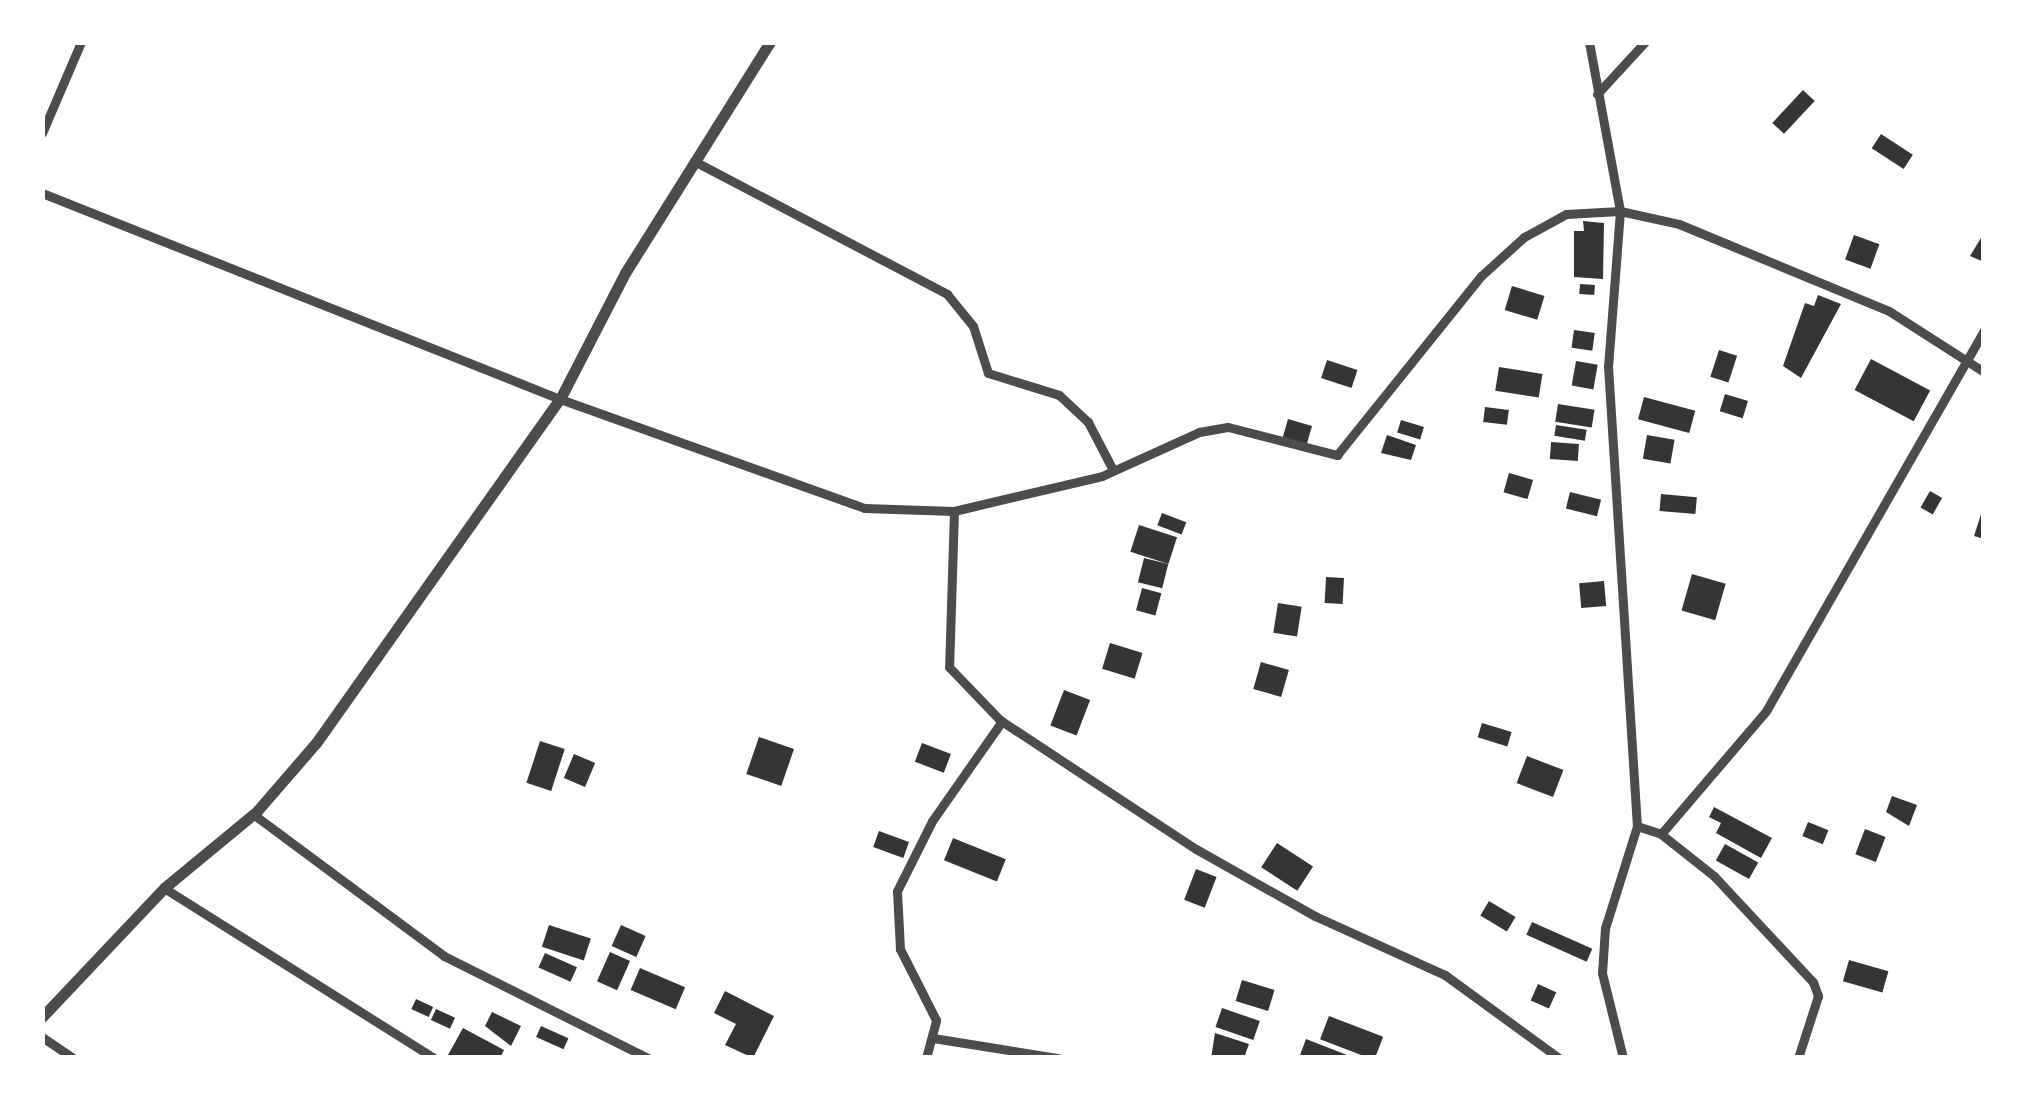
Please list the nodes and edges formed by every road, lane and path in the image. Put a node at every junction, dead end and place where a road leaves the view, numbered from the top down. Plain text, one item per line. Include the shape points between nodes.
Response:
1 (81, 42) edge
2 (770, 42) edge
3 (1589, 42) edge
4 (1645, 42) edge
5 (1597, 94) junction
6 (42, 133) edge
7 (693, 160) junction
8 (42, 193) edge
9 (1620, 211) junction
10 (1984, 331) edge
11 (1964, 364) junction
12 (1984, 372) edge
13 (560, 399) junction
14 (1113, 470) junction
15 (954, 511) junction
16 (1002, 721) junction
17 (253, 814) junction
18 (1636, 826) junction
19 (1662, 834) junction
20 (164, 888) junction
21 (42, 1016) edge
22 (42, 1037) edge
23 (934, 1038) junction
24 (73, 1058) edge
25 (434, 1058) edge
26 (648, 1058) edge
27 (926, 1058) edge
28 (1058, 1058) edge
29 (1558, 1058) edge
30 (1623, 1058) edge
31 (1798, 1058) edge

1 - 6 street
2 - 7 street
3 - 5 street
4 - 5 street
5 - 9 street
7 - 13 street
7 - 14 street via 947,294 973,326 988,373 1059,395 1088,422
8 - 13 street
9 - 11 street via 1679,224 1857,297
9 - 14 street via 1566,214 1524,236 1481,276 1338,455 1228,426
9 - 18 street via 1608,366
10 - 11 street
11 - 12 street
11 - 19 street via 1766,711
13 - 15 street via 864,508
13 - 17 street via 316,743
14 - 15 street
15 - 16 street via 949,667
16 - 23 street via 932,820 896,890 900,949 936,1020
16 - 29 street via 1196,849 1315,916 1445,975
17 - 20 street
17 - 26 street via 444,956
18 - 19 street
18 - 30 street via 1605,928 1602,973
19 - 31 street via 1714,876 1813,982 1818,996
20 - 21 street
20 - 25 street
22 - 24 street
23 - 27 street
23 - 28 street

